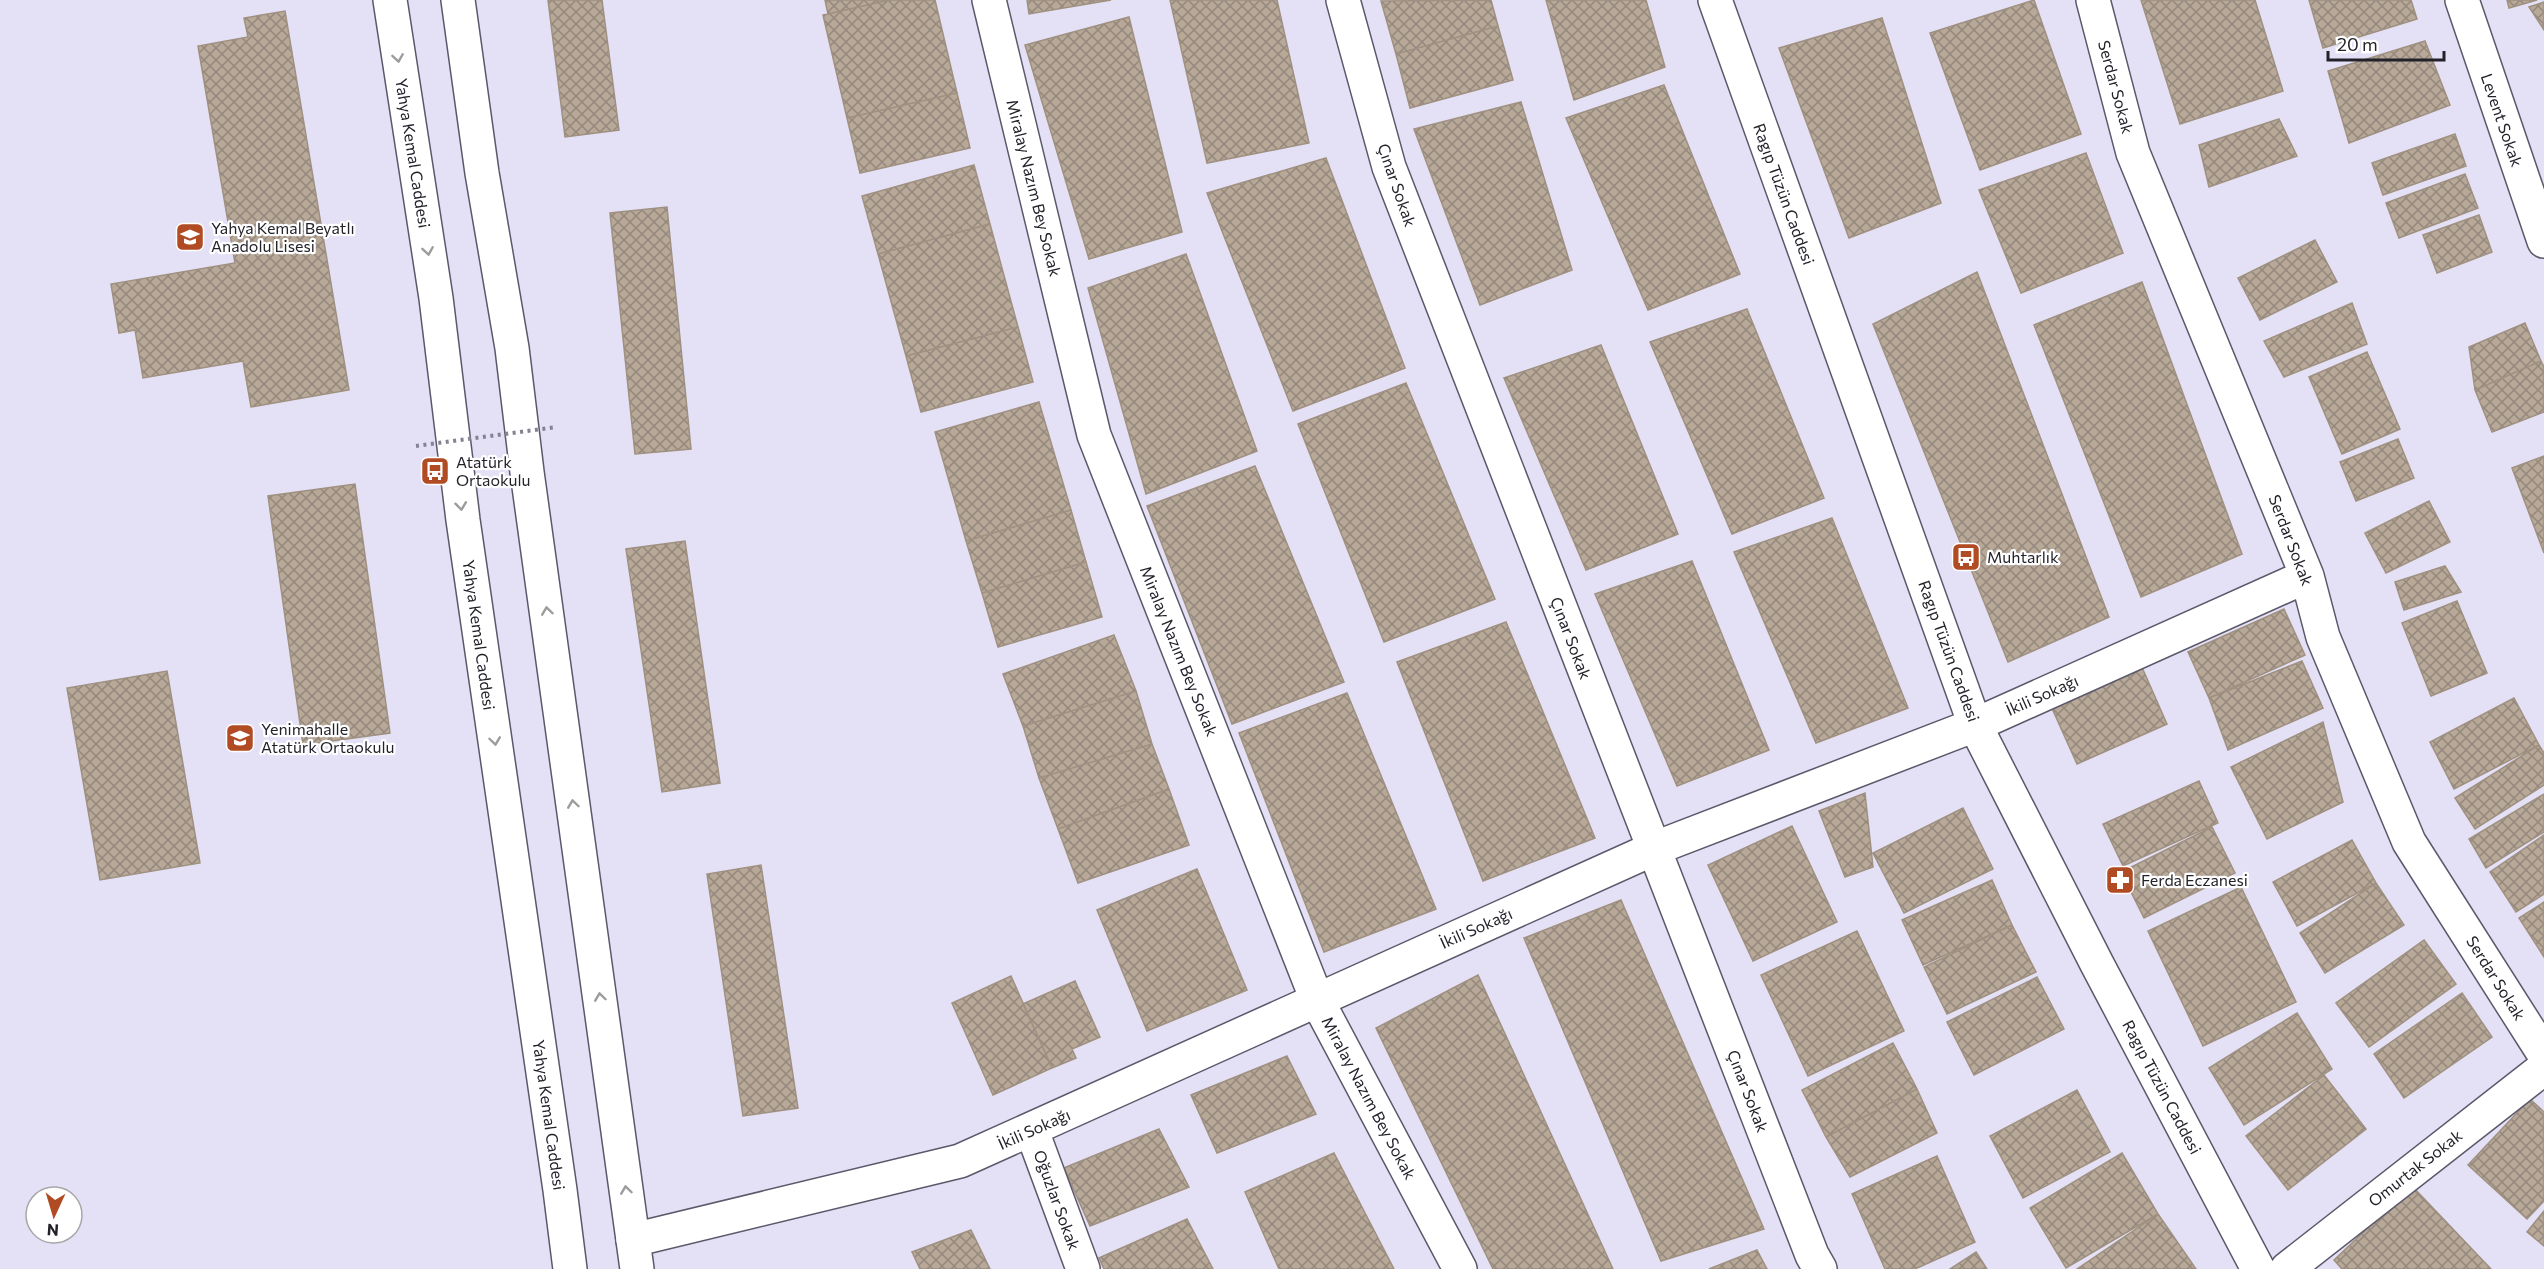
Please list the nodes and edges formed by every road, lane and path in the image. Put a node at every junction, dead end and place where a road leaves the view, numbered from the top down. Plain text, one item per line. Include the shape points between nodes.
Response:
1 (390, 0) edge
2 (458, 0) edge
3 (989, 0) edge
4 (1344, 0) edge
5 (1715, 0) edge
6 (2093, 0) edge
7 (2462, 0) edge
8 (2544, 240) edge
9 (557, 427) dead end
10 (416, 447) dead end
11 (2307, 576) junction
12 (1975, 725) junction
13 (1653, 849) junction
14 (1317, 1000) junction
15 (2544, 1054) edge
16 (2544, 1068) edge
17 (1032, 1131) junction
18 (635, 1254) edge
19 (570, 1269) edge
20 (1083, 1269) edge
21 (1460, 1269) edge
22 (1820, 1269) edge
23 (2258, 1269) edge
24 (2287, 1269) edge

1 -> 19 street, Yahya Kemal Caddesi via 436,298 463,519
18 -> 2 street via 512,348
3 - 14 street, Miralay Nazım Bey Sokak via 1094,435
4 - 13 street, Çınar Sokak via 1389,167
5 - 12 street, Ragıp Tüzün Caddesi
6 - 11 street, Serdar Sokak via 2133,153
7 - 8 street, Levent Sokak
9 - 10 path, bridge
11 - 12 street, İkili Sokağı
11 - 15 street, Serdar Sokak via 2323,637 2409,842
12 - 13 street, İkili Sokağı
12 - 23 street, Ragıp Tüzün Caddesi
13 - 14 street, İkili Sokağı
13 - 22 street, Çınar Sokak
14 - 17 street, İkili Sokağı
14 - 21 street, Miralay Nazım Bey Sokak
16 - 24 street, Omurtak Sokak
17 - 18 street, İkili Sokağı via 960,1161
17 - 20 street, Oğuzlar Sokak

